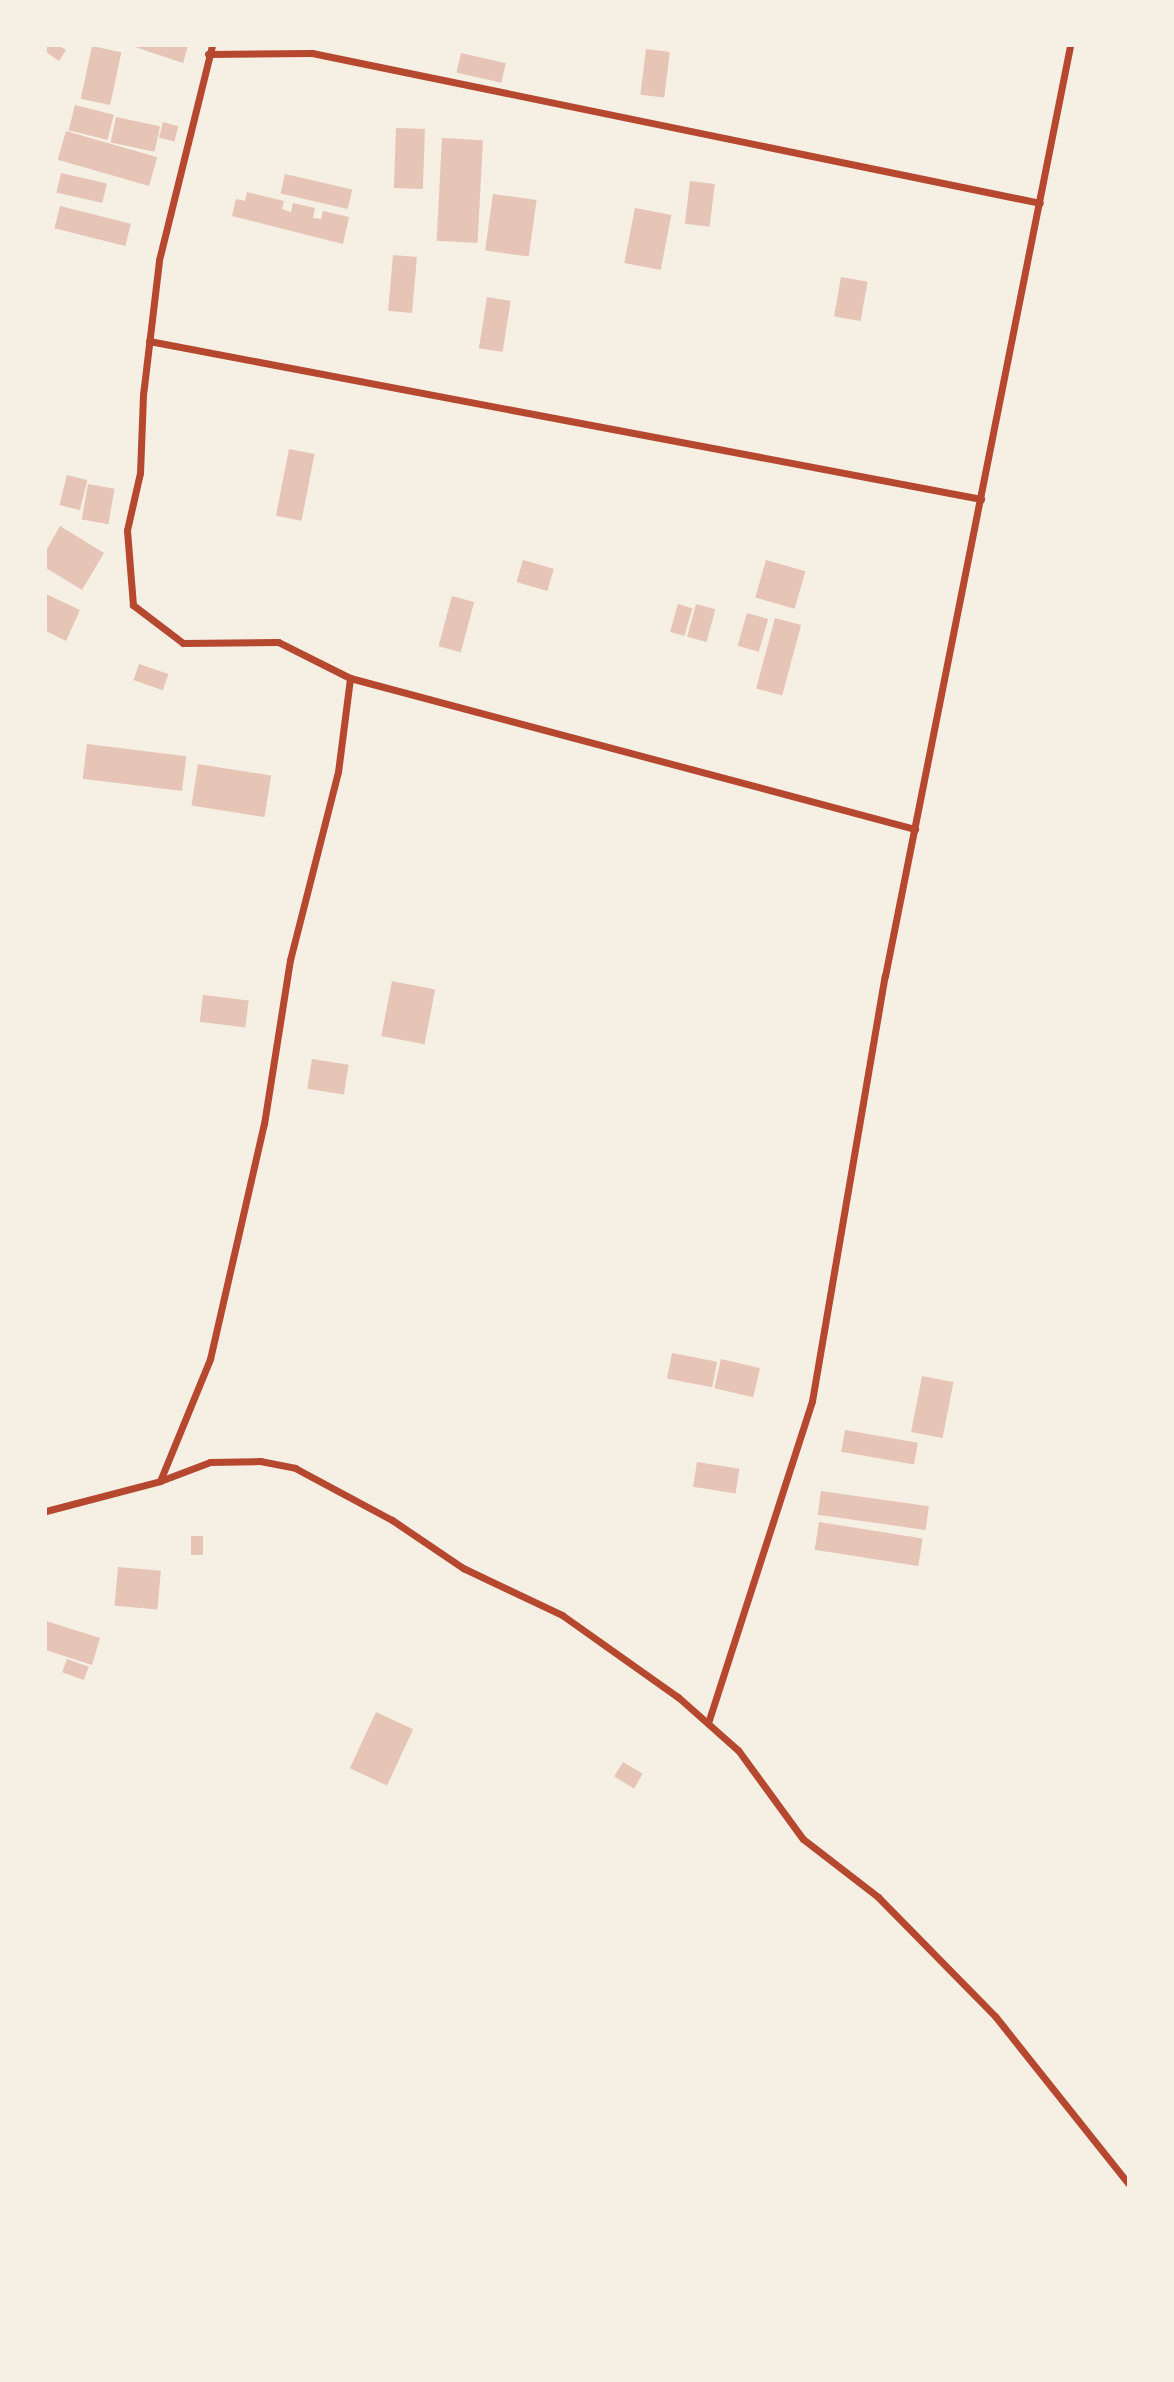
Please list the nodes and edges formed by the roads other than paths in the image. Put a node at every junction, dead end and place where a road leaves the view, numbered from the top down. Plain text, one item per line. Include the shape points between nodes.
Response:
1 (212, 46) edge
2 (1070, 46) edge
3 (208, 54) junction
4 (1040, 202) junction
5 (149, 341) junction
6 (981, 499) junction
7 (350, 678) junction
8 (915, 829) junction
9 (160, 1481) junction
10 (46, 1511) edge
11 (708, 1723) junction
12 (1129, 2183) edge

1 - 3 street
2 - 4 street
3 - 4 street via 312,53
3 - 5 street via 159,260
4 - 6 street
5 - 6 street
5 - 7 street via 140,472 127,530 133,605 183,643 278,642
6 - 8 street
7 - 8 street
7 - 9 street via 338,772 290,960 264,1124 210,1359
8 - 11 street via 812,1401
9 - 10 street
9 - 11 street via 210,1462 260,1461 295,1468 351,1495 463,1568 562,1615
11 - 12 street via 738,1750 803,1839 878,1897 943,1959 1060,2092

